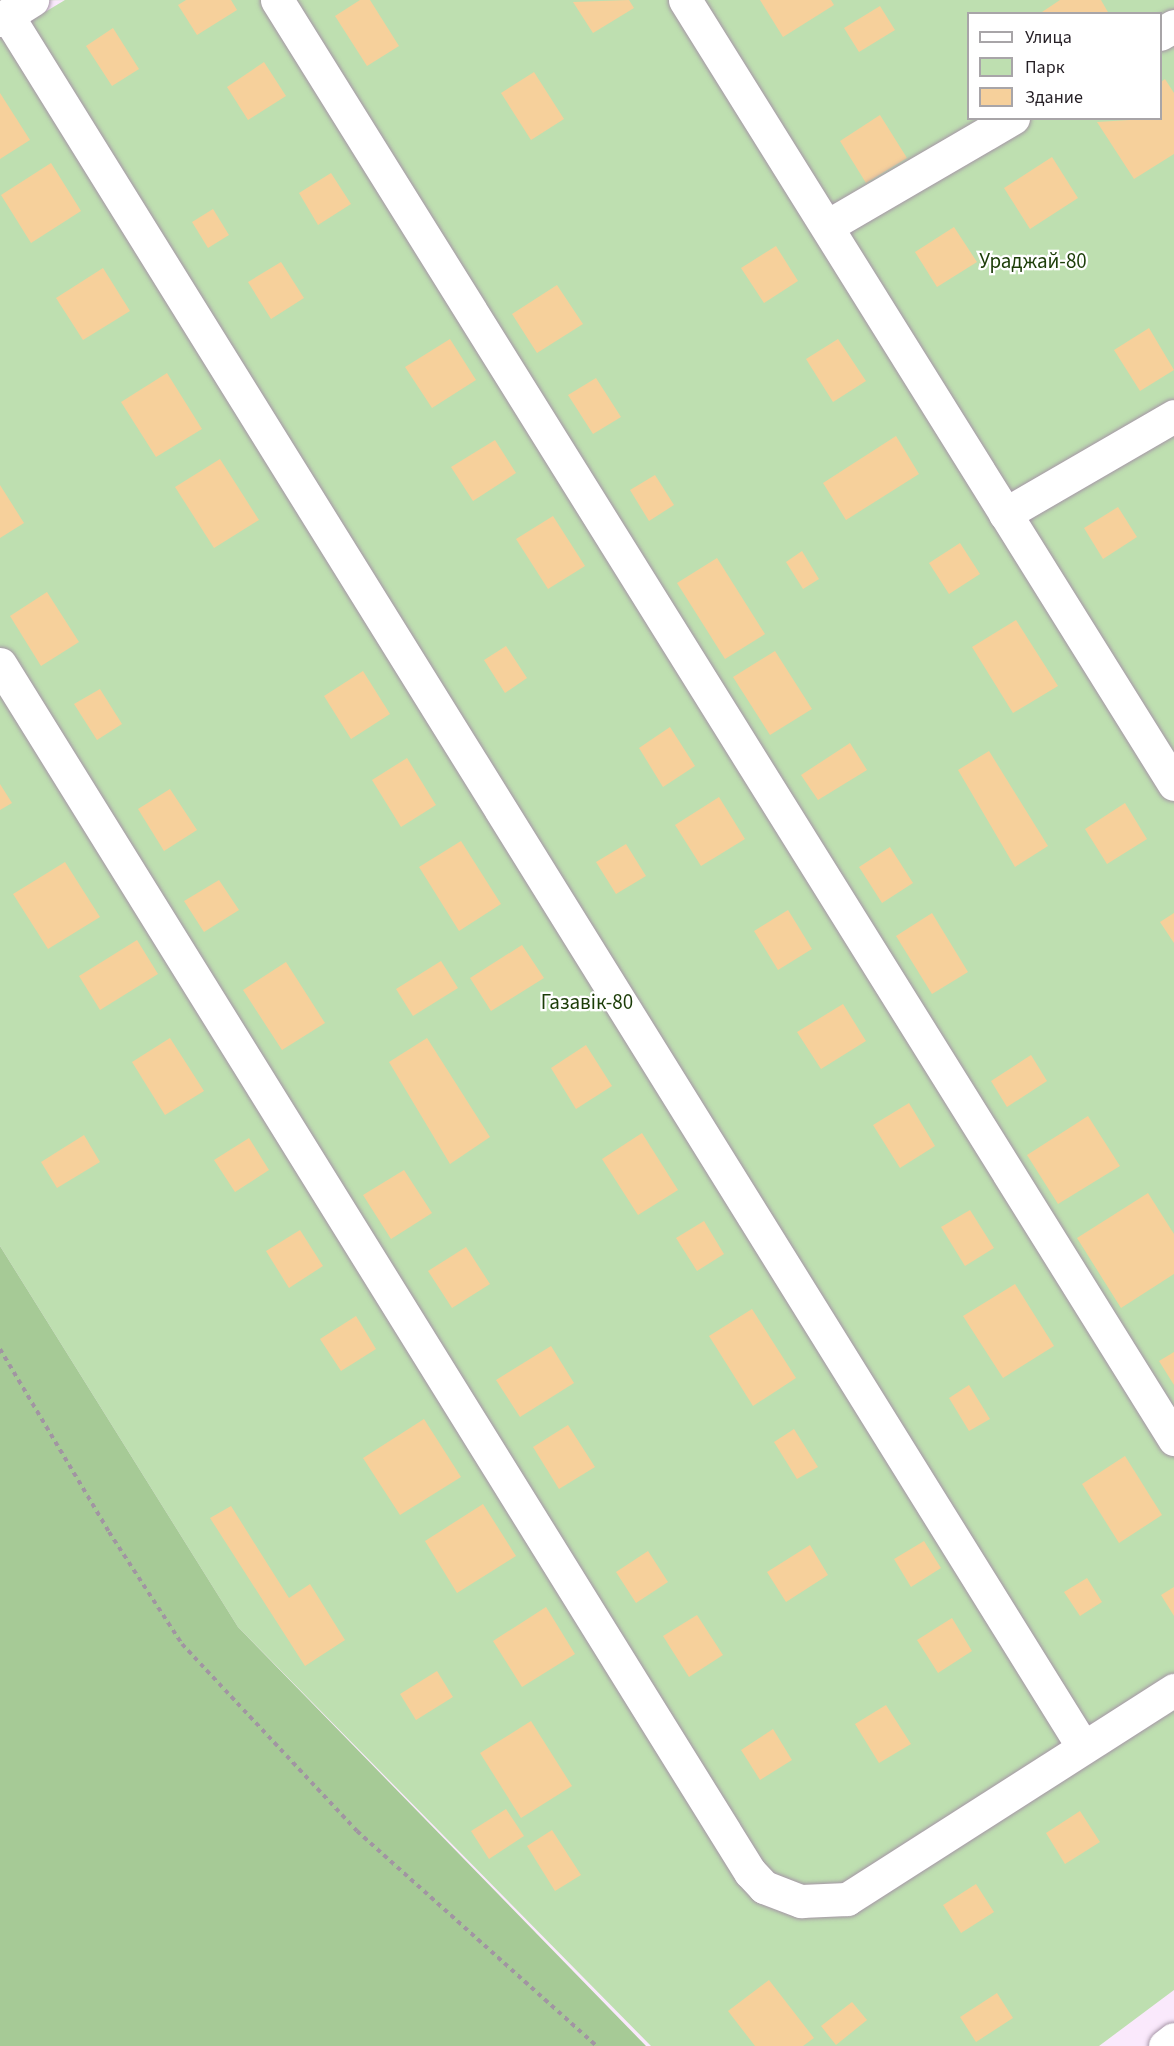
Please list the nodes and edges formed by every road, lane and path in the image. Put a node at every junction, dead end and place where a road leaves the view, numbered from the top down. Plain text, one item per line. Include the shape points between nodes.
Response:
1 (277, 0) edge
2 (685, 0) edge
3 (13, 12) edge
4 (1010, 120) edge
5 (829, 225) junction
6 (1174, 416) edge
7 (1005, 514) junction
8 (0, 664) edge
9 (1169, 765) edge
10 (0, 1349) edge
11 (1174, 1439) edge
12 (1174, 1690) edge
13 (1083, 1747) junction
14 (1174, 2039) edge
15 (597, 2046) edge
16 (1165, 2046) edge

1 - 11 lane
2 - 5 lane
3 - 13 lane
4 - 5 lane
5 - 7 lane
6 - 7 lane
7 - 9 lane
8 - 13 lane via 750,1872 764,1887 801,1902 847,1899
10 - 15 path via 109,1533 182,1644 357,1830
12 - 13 lane
14 - 16 lane

